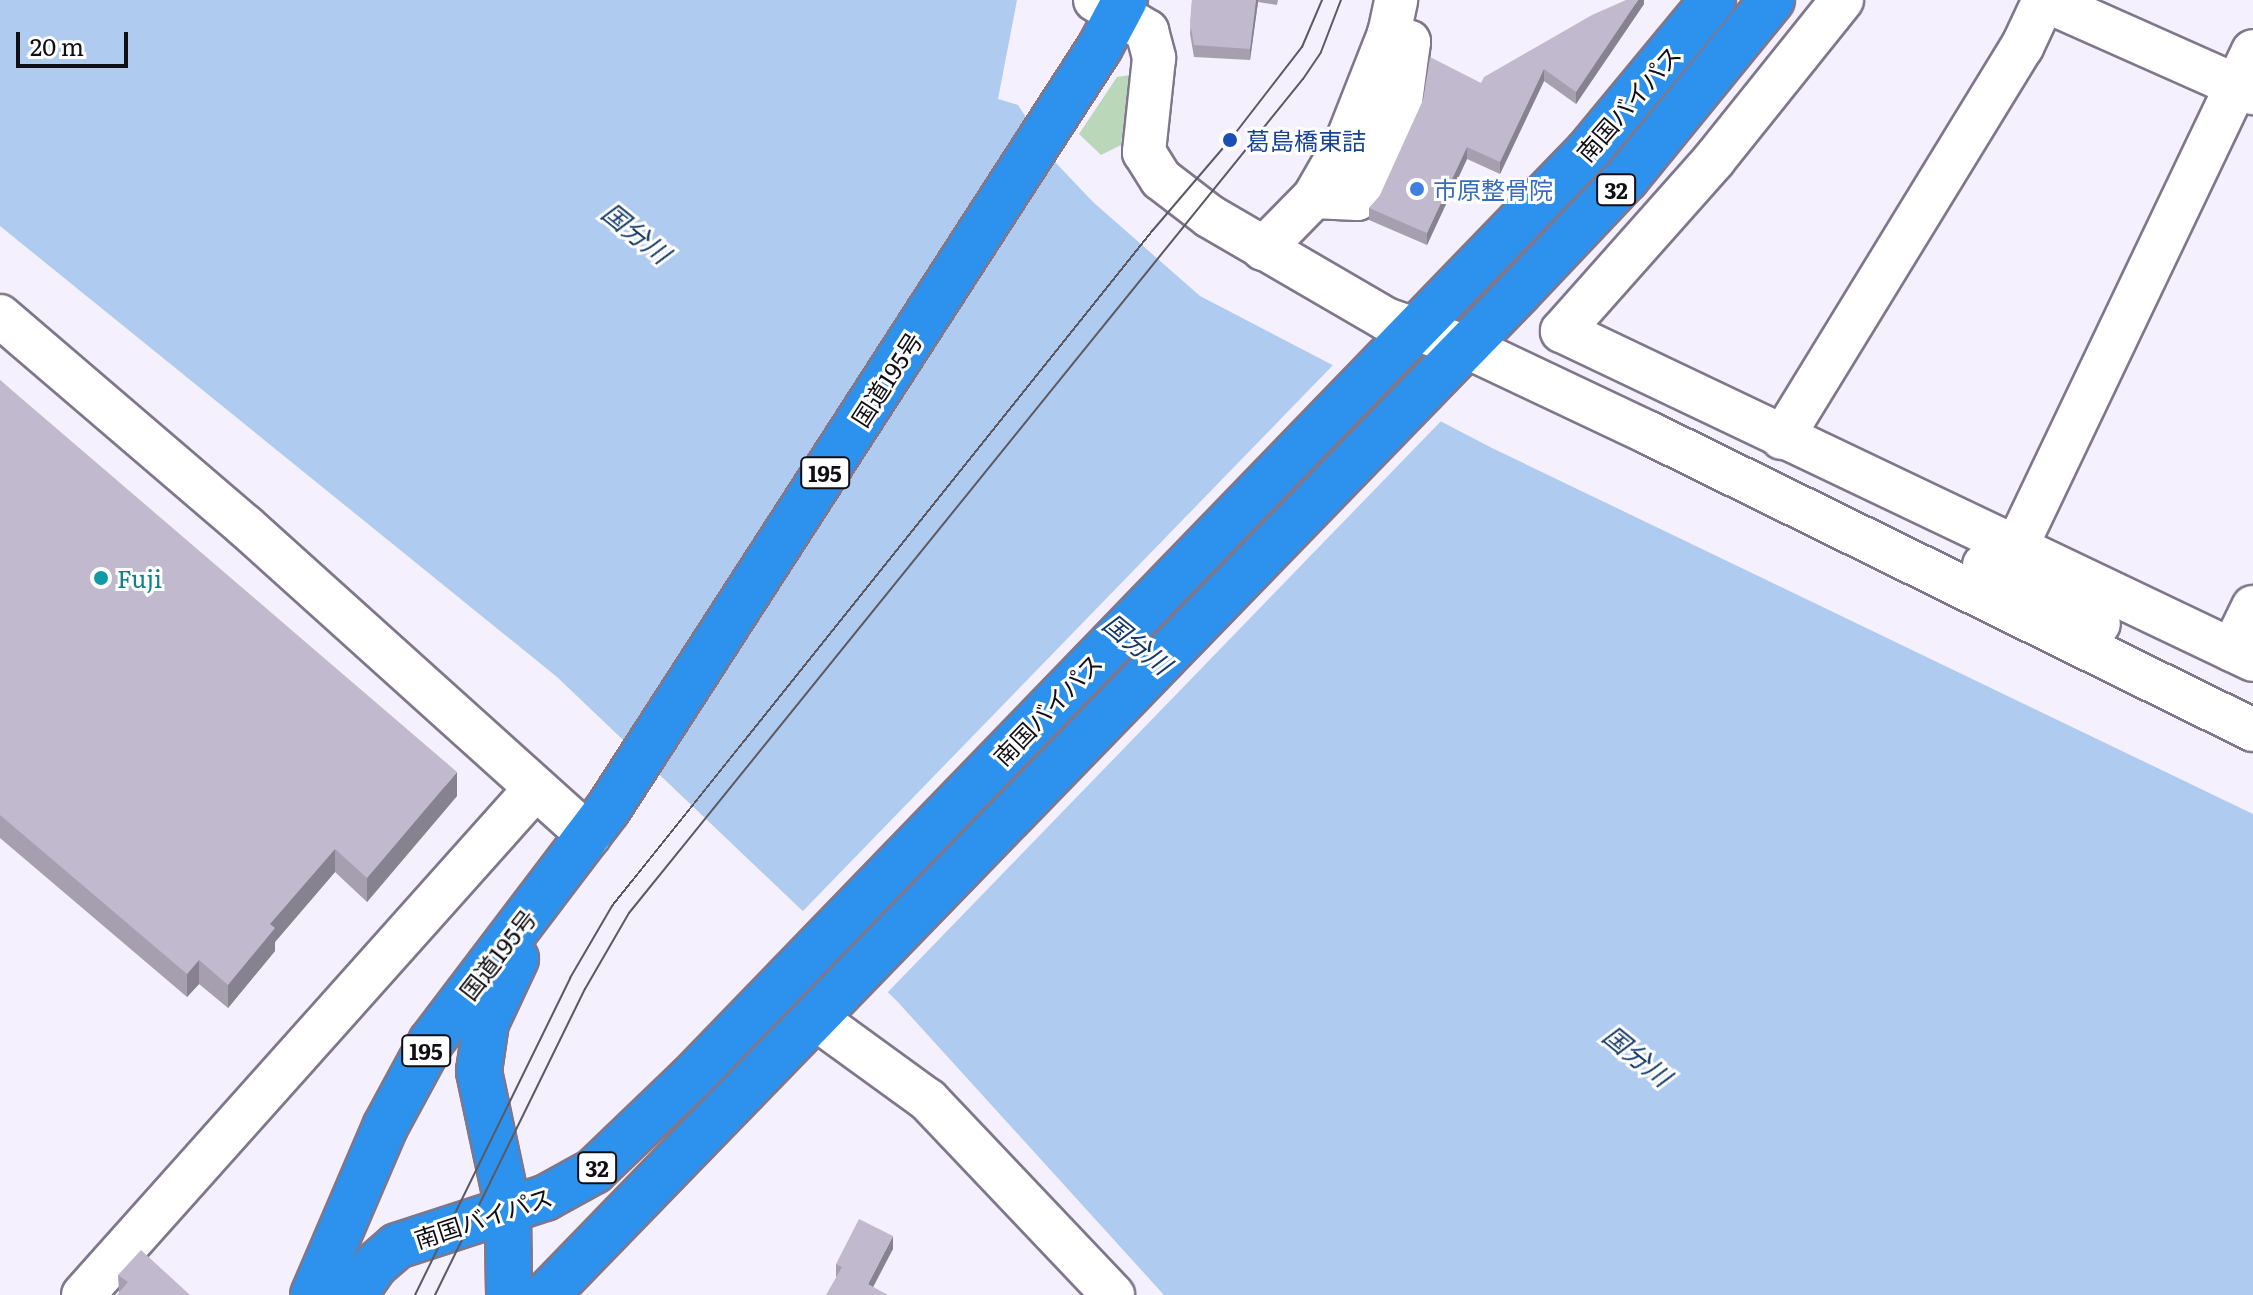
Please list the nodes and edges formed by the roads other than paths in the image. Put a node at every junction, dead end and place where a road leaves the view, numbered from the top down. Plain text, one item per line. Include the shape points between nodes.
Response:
1 (1713, 0) edge
2 (1772, 0) edge
3 (1842, 0) edge
4 (2044, 0) edge
5 (1113, 4) edge
6 (1393, 17) edge
7 (2247, 77) edge
8 (1263, 249) junction
9 (0, 316) edge
10 (1406, 339) junction
11 (1456, 357) junction
12 (1782, 438) junction
13 (1813, 514) junction
14 (2009, 561) junction
15 (2253, 607) edge
16 (2243, 655) edge
17 (2253, 727) edge
18 (535, 789) junction
19 (599, 823) junction
20 (824, 1009) junction
21 (508, 1208) junction
22 (1098, 1290) edge
23 (83, 1295) edge
24 (313, 1295) edge
25 (354, 1295) edge
26 (509, 1295) edge
27 (546, 1295) edge

1 - 10 highway, 南国バイパス / 32 via 1588,151
2 - 11 highway, 南国バイパス / 32 via 1626,179
3 - 12 street via 1714,160 1562,331
4 - 7 street
4 - 12 street via 2022,47
5 - 8 street via 1147,31 1154,58 1142,138 1150,164 1181,196
5 - 19 highway, 国道195号 / 195 via 1041,138
6 - 8 street via 1348,138 1314,197
7 - 14 street
8 - 10 street via 1386,319
9 - 18 street via 245,526
10 - 11 street
10 - 21 highway, 南国バイパス / 32 via 594,1171 570,1188
11 - 13 street
11 - 20 highway, 南国バイパス / 32
12 - 14 street
13 - 14 street via 1838,502
13 - 17 street
14 - 16 street
14 - 17 street via 2176,664
15 - 16 street
18 - 19 street
18 - 23 street
19 - 21 highway, 国道195号 / 195 via 504,980 486,1023 481,1095
19 - 24 highway, 国道195号 / 195 via 431,1042 379,1141
20 - 22 street via 928,1100
20 - 27 highway, 南国バイパス / 32
21 - 25 highway, 南国バイパス / 32 via 397,1246 374,1266
21 - 26 highway, 国道195号 / 195

